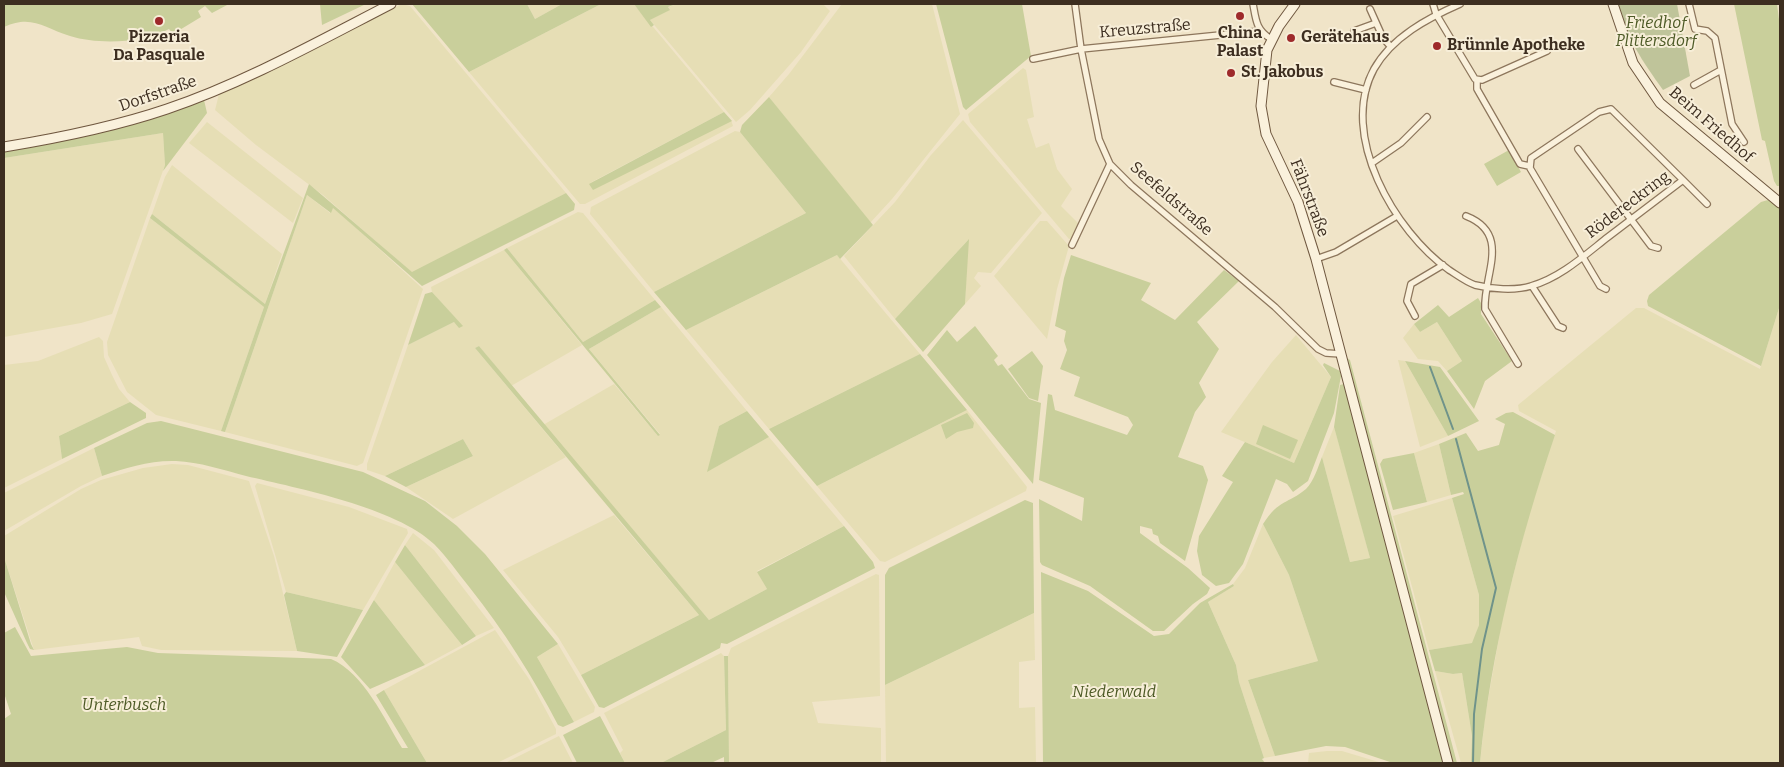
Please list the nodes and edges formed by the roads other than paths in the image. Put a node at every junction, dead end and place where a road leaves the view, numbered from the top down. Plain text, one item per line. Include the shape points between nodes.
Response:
1 (391, 4) edge
2 (1075, 4) edge
3 (1253, 4) edge
4 (1296, 4) edge
5 (1433, 4) edge
6 (1460, 4) edge
7 (1613, 4) edge
8 (1689, 4) edge
9 (1370, 9) dead end
10 (1436, 14) junction
11 (1376, 23) junction
12 (1354, 30) dead end
13 (1260, 31) junction
14 (1271, 39) junction
15 (1391, 47) junction
16 (1081, 49) junction
17 (1547, 51) dead end
18 (1033, 59) dead end
19 (1722, 70) junction
20 (1477, 80) junction
21 (1334, 82) dead end
22 (1694, 85) dead end
23 (1366, 90) junction
24 (1427, 116) dead end
25 (1744, 142) dead end
26 (4, 147) edge
27 (1578, 149) dead end
28 (1372, 162) junction
29 (1110, 164) junction
30 (1529, 166) junction
31 (1683, 180) junction
32 (1780, 203) edge
33 (1707, 204) dead end
34 (1397, 216) junction
35 (1466, 216) dead end
36 (1630, 220) junction
37 (1072, 245) dead end
38 (1658, 248) dead end
39 (1582, 257) junction
40 (1316, 258) junction
41 (1443, 265) junction
42 (1488, 286) junction
43 (1532, 286) junction
44 (1606, 289) dead end
45 (1415, 316) dead end
46 (1563, 328) dead end
47 (1340, 354) junction
48 (1518, 364) dead end
49 (1448, 763) edge

1 - 26 main road, Dorfstraße via 277,61 169,108 84,132
2 - 16 street, Seefeldstraße
3 - 13 street
4 - 14 main road, Fährstraße
5 - 10 street
6 - 10 street, Rödereckring
7 - 32 main road, Beim Friedhof via 1633,63 1660,103
8 - 19 street via 1694,29 1707,31 1715,38
9 - 11 street
10 - 15 street, Rödereckring
10 - 20 street
11 - 12 street
11 - 15 street
13 - 14 street
13 - 16 street, Kreuzstraße
14 - 40 main road, Fährstraße via 1264,67 1262,121 1298,202
15 - 23 street, Rödereckring via 1374,69
16 - 18 street, Kreuzstraße
16 - 29 street, Seefeldstraße via 1099,140
17 - 20 street
19 - 22 street
19 - 25 street via 1732,124
20 - 30 street via 1477,89 1520,164
21 - 23 street
23 - 28 street, Rödereckring via 1363,119
24 - 28 street via 1402,143
27 - 36 street
28 - 34 street, Rödereckring
29 - 37 street
29 - 47 street, Seefeldstraße via 1275,307 1318,349
30 - 31 street, Rödereckring via 1531,158 1607,108 1616,112
30 - 39 street, Rödereckring
31 - 33 street
31 - 36 street, Rödereckring
34 - 40 street via 1336,252
34 - 41 street, Rödereckring via 1415,240
35 - 42 street via 1483,226 1489,236 1494,260
36 - 38 street via 1651,246
36 - 39 street, Rödereckring
39 - 43 street, Rödereckring
39 - 44 street via 1600,286
40 - 47 main road, Fährstraße
41 - 42 street, Rödereckring via 1468,282
41 - 45 street via 1411,284 1407,301
42 - 43 street, Rödereckring via 1512,289
42 - 48 street via 1484,309
43 - 46 street via 1558,326
47 - 49 main road, Fährstraße

